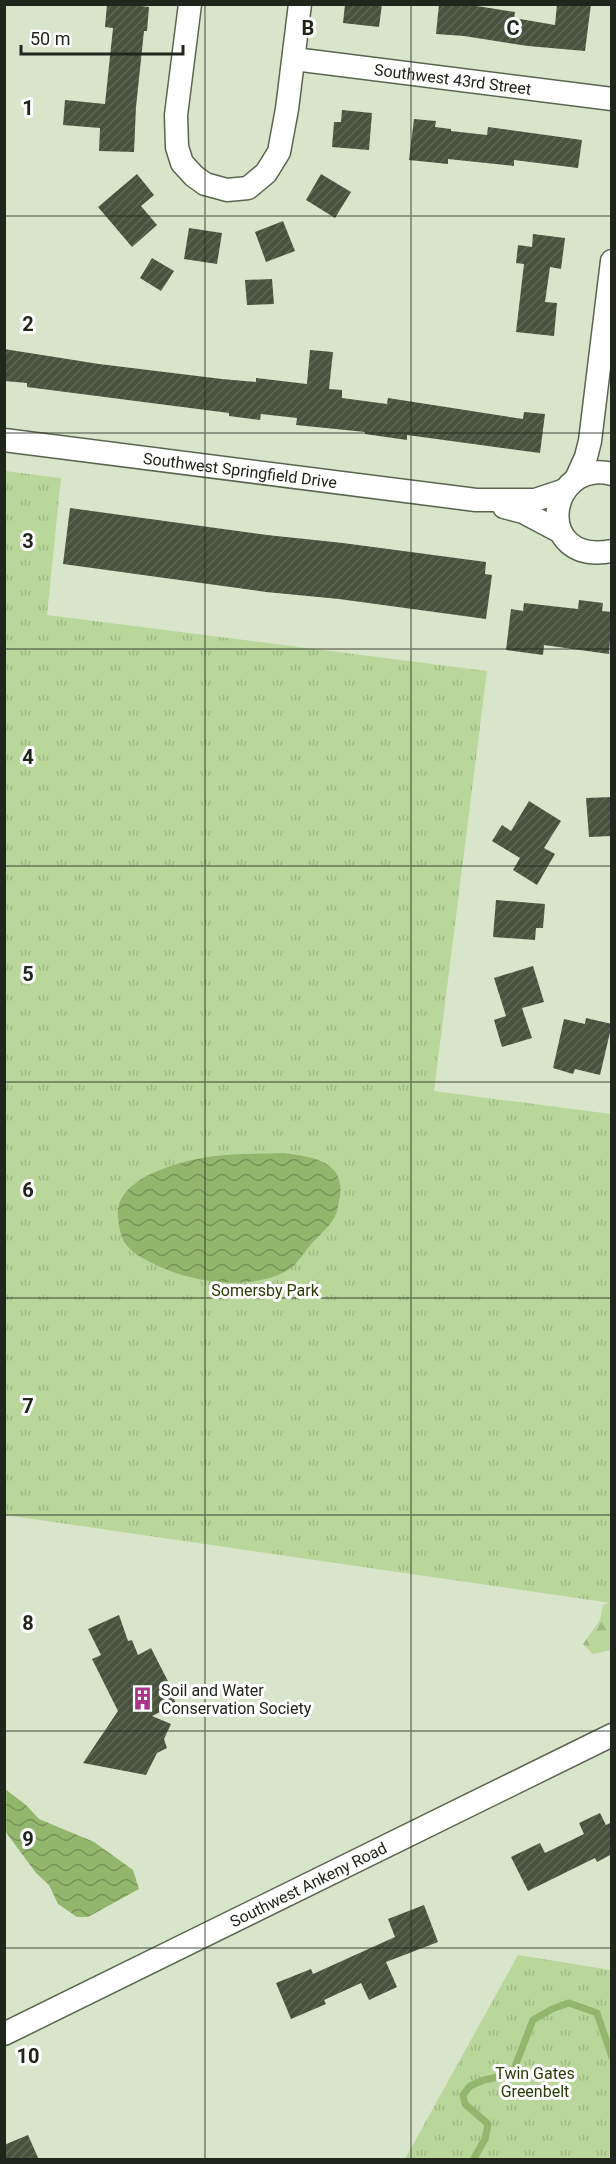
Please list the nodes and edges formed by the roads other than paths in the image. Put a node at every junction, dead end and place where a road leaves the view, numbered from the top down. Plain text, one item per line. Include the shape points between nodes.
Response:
1 (190, 4) edge
2 (300, 4) edge
3 (294, 59) junction
4 (612, 99) edge
5 (612, 261) edge
6 (4, 440) edge
7 (612, 474) edge
8 (571, 483) junction
9 (476, 500) junction
10 (559, 531) junction
11 (612, 551) edge
12 (612, 1735) edge
13 (4, 2034) edge

1 - 3 street via 176,115 177,147 182,163 205,184 248,188 266,172 279,153
2 - 3 street
3 - 4 street, Southwest 43rd Street
5 - 8 street via 590,441
6 - 9 street, Southwest Springfield Drive
7 - 8 street, Southwest Springfield Drive via 591,472
8 - 9 street, Southwest Springfield Drive via 536,500
8 - 10 street via 558,508
9 - 10 street, Southwest Springfield Drive via 523,512
10 - 11 street, Southwest Springfield Drive via 585,553
12 - 13 street, Southwest Ankeny Road

